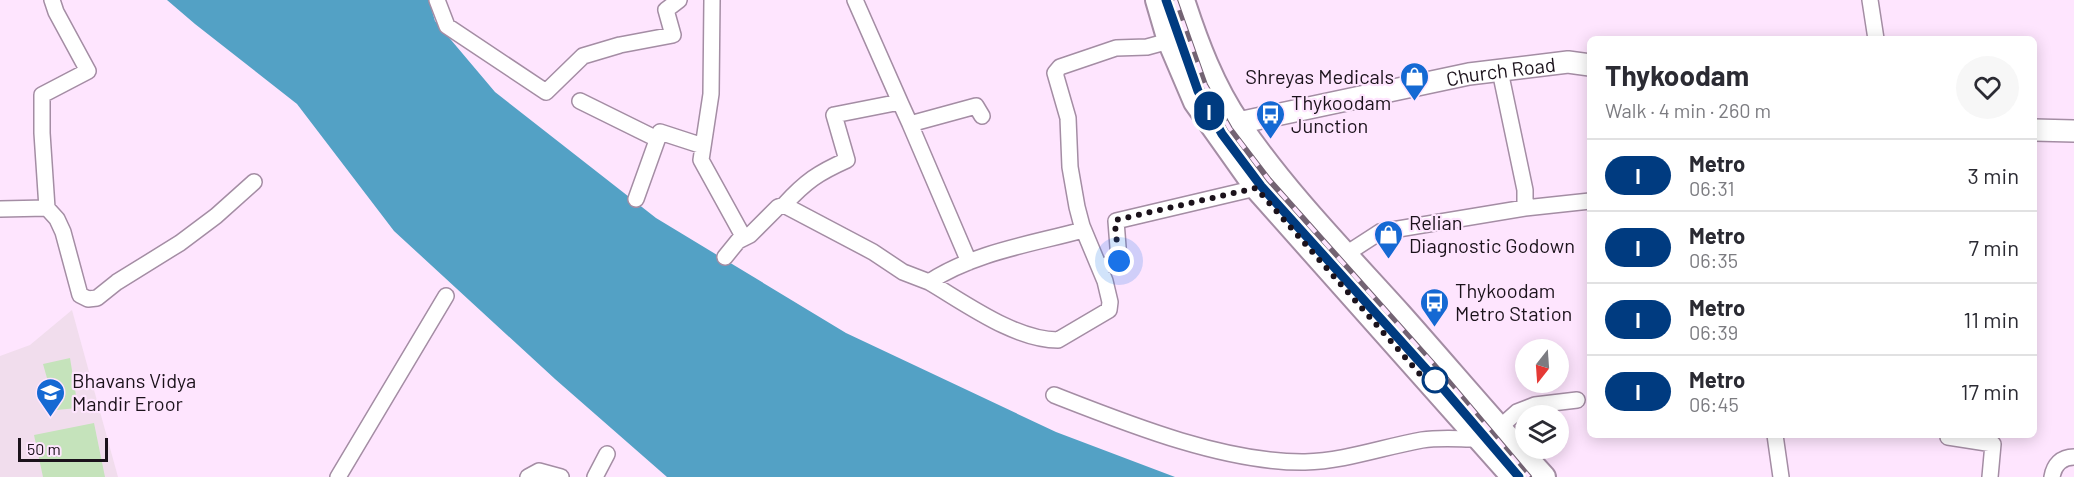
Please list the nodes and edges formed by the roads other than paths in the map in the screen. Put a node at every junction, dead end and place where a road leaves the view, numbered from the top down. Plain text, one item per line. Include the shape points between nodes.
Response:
1 (52, 0) edge
2 (437, 0) edge
3 (679, 0) edge
4 (712, 0) edge
5 (855, 0) edge
6 (1157, 0) edge
7 (1183, 0) edge
8 (1870, 0) edge
9 (1876, 36) edge
10 (1169, 41) junction
11 (1587, 65) edge
12 (1500, 70) junction
13 (580, 100) dead end
14 (900, 102) junction
15 (982, 116) dead end
16 (1238, 123) junction
17 (910, 124) junction
18 (2037, 130) edge
19 (2074, 131) edge
20 (657, 139) junction
21 (703, 146) junction
22 (254, 182) dead end
23 (1256, 188) junction
24 (636, 199) dead end
25 (1587, 201) edge
26 (784, 205) junction
27 (1525, 207) junction
28 (47, 208) junction
29 (0, 209) edge
30 (1083, 230) junction
31 (744, 238) junction
32 (1346, 254) junction
33 (725, 257) dead end
34 (969, 262) junction
35 (1100, 268) junction
36 (929, 282) junction
37 (446, 296) dead end
38 (1054, 395) dead end
39 (1577, 400) dead end
40 (1499, 428) junction
41 (1775, 438) edge
42 (1954, 438) edge
43 (1477, 439) junction
44 (607, 454) dead end
45 (2074, 457) edge
46 (338, 477) edge
47 (528, 477) edge
48 (561, 477) edge
49 (595, 477) edge
50 (1513, 477) edge
51 (1545, 477) edge
52 (1781, 477) edge
53 (1990, 477) edge
54 (2052, 477) edge

1 - 28 street via 87,71 42,95
2 - 3 street via 447,26 546,92 583,56 673,35 666,10
4 - 21 street via 711,94
5 - 14 street
6 - 10 main road
7 - 16 main road via 1204,60
8 - 9 street
10 - 23 main road via 1195,102
10 - 30 street via 1147,47 1116,48 1056,70 1068,118 1072,184
11 - 12 street, Church Road via 1568,62
12 - 16 street, Church Road
12 - 27 street via 1525,190
13 - 20 street
14 - 17 street
14 - 26 street via 834,115 847,159 820,172
15 - 17 street via 976,106
16 - 32 main road
17 - 34 street
18 - 19 street
20 - 21 street via 660,132
20 - 24 street
21 - 31 street via 701,160
22 - 28 street via 180,243 98,298 80,295 63,232
23 - 35 street via 1116,220 1119,261
23 - 43 main road
25 - 27 street
26 - 31 street
26 - 36 street via 903,272
27 - 32 street via 1380,232
28 - 29 street
30 - 34 street
30 - 35 street
31 - 33 street
32 - 40 main road
34 - 36 street
35 - 36 street via 1109,310 1058,340 1030,335 995,321
37 - 46 street
38 - 43 street via 1121,422 1270,461 1308,462 1424,439
39 - 40 street via 1535,405 1517,412
40 - 51 main road
41 - 52 street
42 - 53 street via 1993,444
43 - 50 main road
44 - 49 street
45 - 54 street via 2066,457 2054,467
47 - 48 street via 539,471

